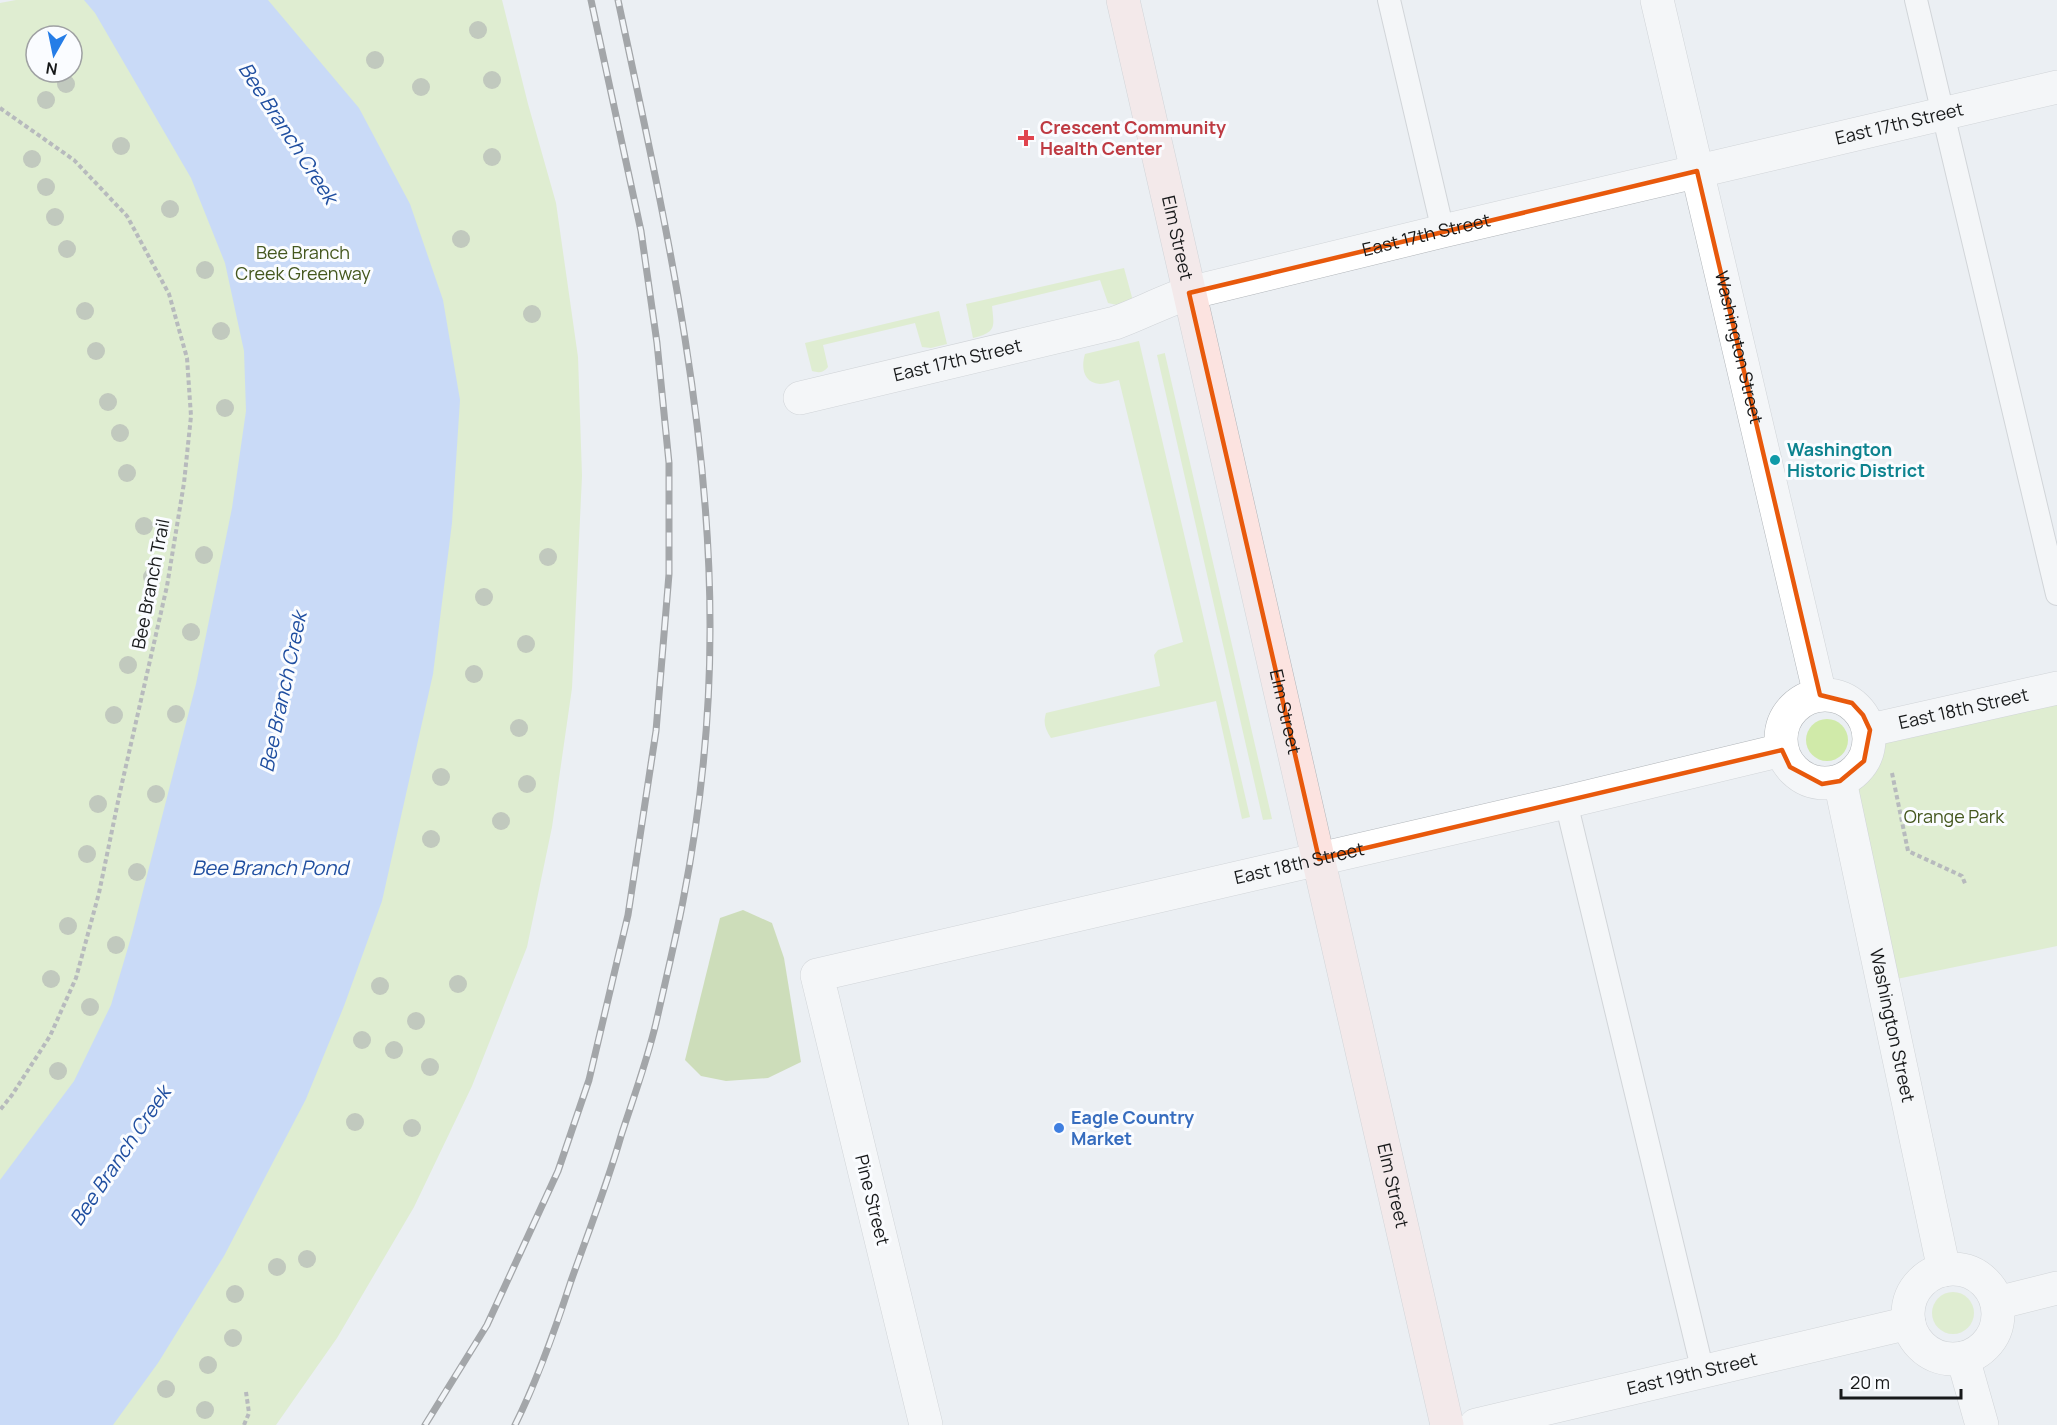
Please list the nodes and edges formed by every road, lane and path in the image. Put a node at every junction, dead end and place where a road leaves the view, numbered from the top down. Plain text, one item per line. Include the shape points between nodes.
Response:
1 (1123, 0) edge
2 (1389, 0) edge
3 (1657, 0) edge
4 (1916, 0) edge
5 (2057, 87) edge
6 (0, 108) edge
7 (1944, 112) junction
8 (1697, 171) junction
9 (1443, 231) junction
10 (1190, 293) junction
11 (800, 398) dead end
12 (2057, 594) edge
13 (2057, 688) edge
14 (1820, 695) junction
15 (1870, 730) junction
16 (1782, 750) junction
17 (1892, 773) dead end
18 (1840, 781) junction
19 (1566, 802) junction
20 (1319, 859) junction
21 (1966, 886) dead end
22 (817, 975) joint
23 (0, 1110) edge
24 (1944, 1270) junction
25 (2057, 1288) edge
26 (1997, 1303) junction
27 (1909, 1323) junction
28 (1964, 1358) junction
29 (1703, 1372) junction
30 (246, 1392) dead end
31 (244, 1425) edge
32 (926, 1425) edge
33 (1448, 1425) edge
34 (1476, 1425) edge
35 (1982, 1425) edge

1 - 10 main road, Elm Street
2 - 9 lane
3 - 8 street, Washington Street
4 - 7 lane
5 - 7 street, East 17th Street
6 - 23 path, Bee Branch Trail via 74,160 127,216 170,294 187,358 191,416 167,586 79,968 50,1036
7 - 8 street, East 17th Street
7 - 12 lane
8 - 9 street, East 17th Street
8 - 14 street, Washington Street
9 - 10 street, East 17th Street
10 - 11 street, East 17th Street via 1115,323
10 - 20 main road, Elm Street
13 - 15 street, East 18th Street
14 - 15 street via 1837,696 1852,703
14 - 16 street via 1802,701 1788,714 1781,732
15 - 18 street via 1864,761 1854,774
16 - 18 street via 1790,767 1804,778 1822,784
16 - 19 street, East 18th Street
17 - 21 path via 1908,851 1962,876
18 - 24 street, Washington Street
19 - 20 street, East 18th Street
19 - 29 lane
20 - 22 street, East 18th Street
20 - 33 main road, Elm Street
22 - 32 street, Pine Street
24 - 26 street via 1966,1271 1976,1276 1986,1283
24 - 27 street via 1930,1275 1912,1295
25 - 26 street
26 - 28 street via 1998,1317 1988,1343
27 - 28 street via 1914,1336 1935,1355
27 - 29 street, East 19th Street
28 - 35 street
29 - 34 street, East 19th Street
30 - 31 path via 249,1413

